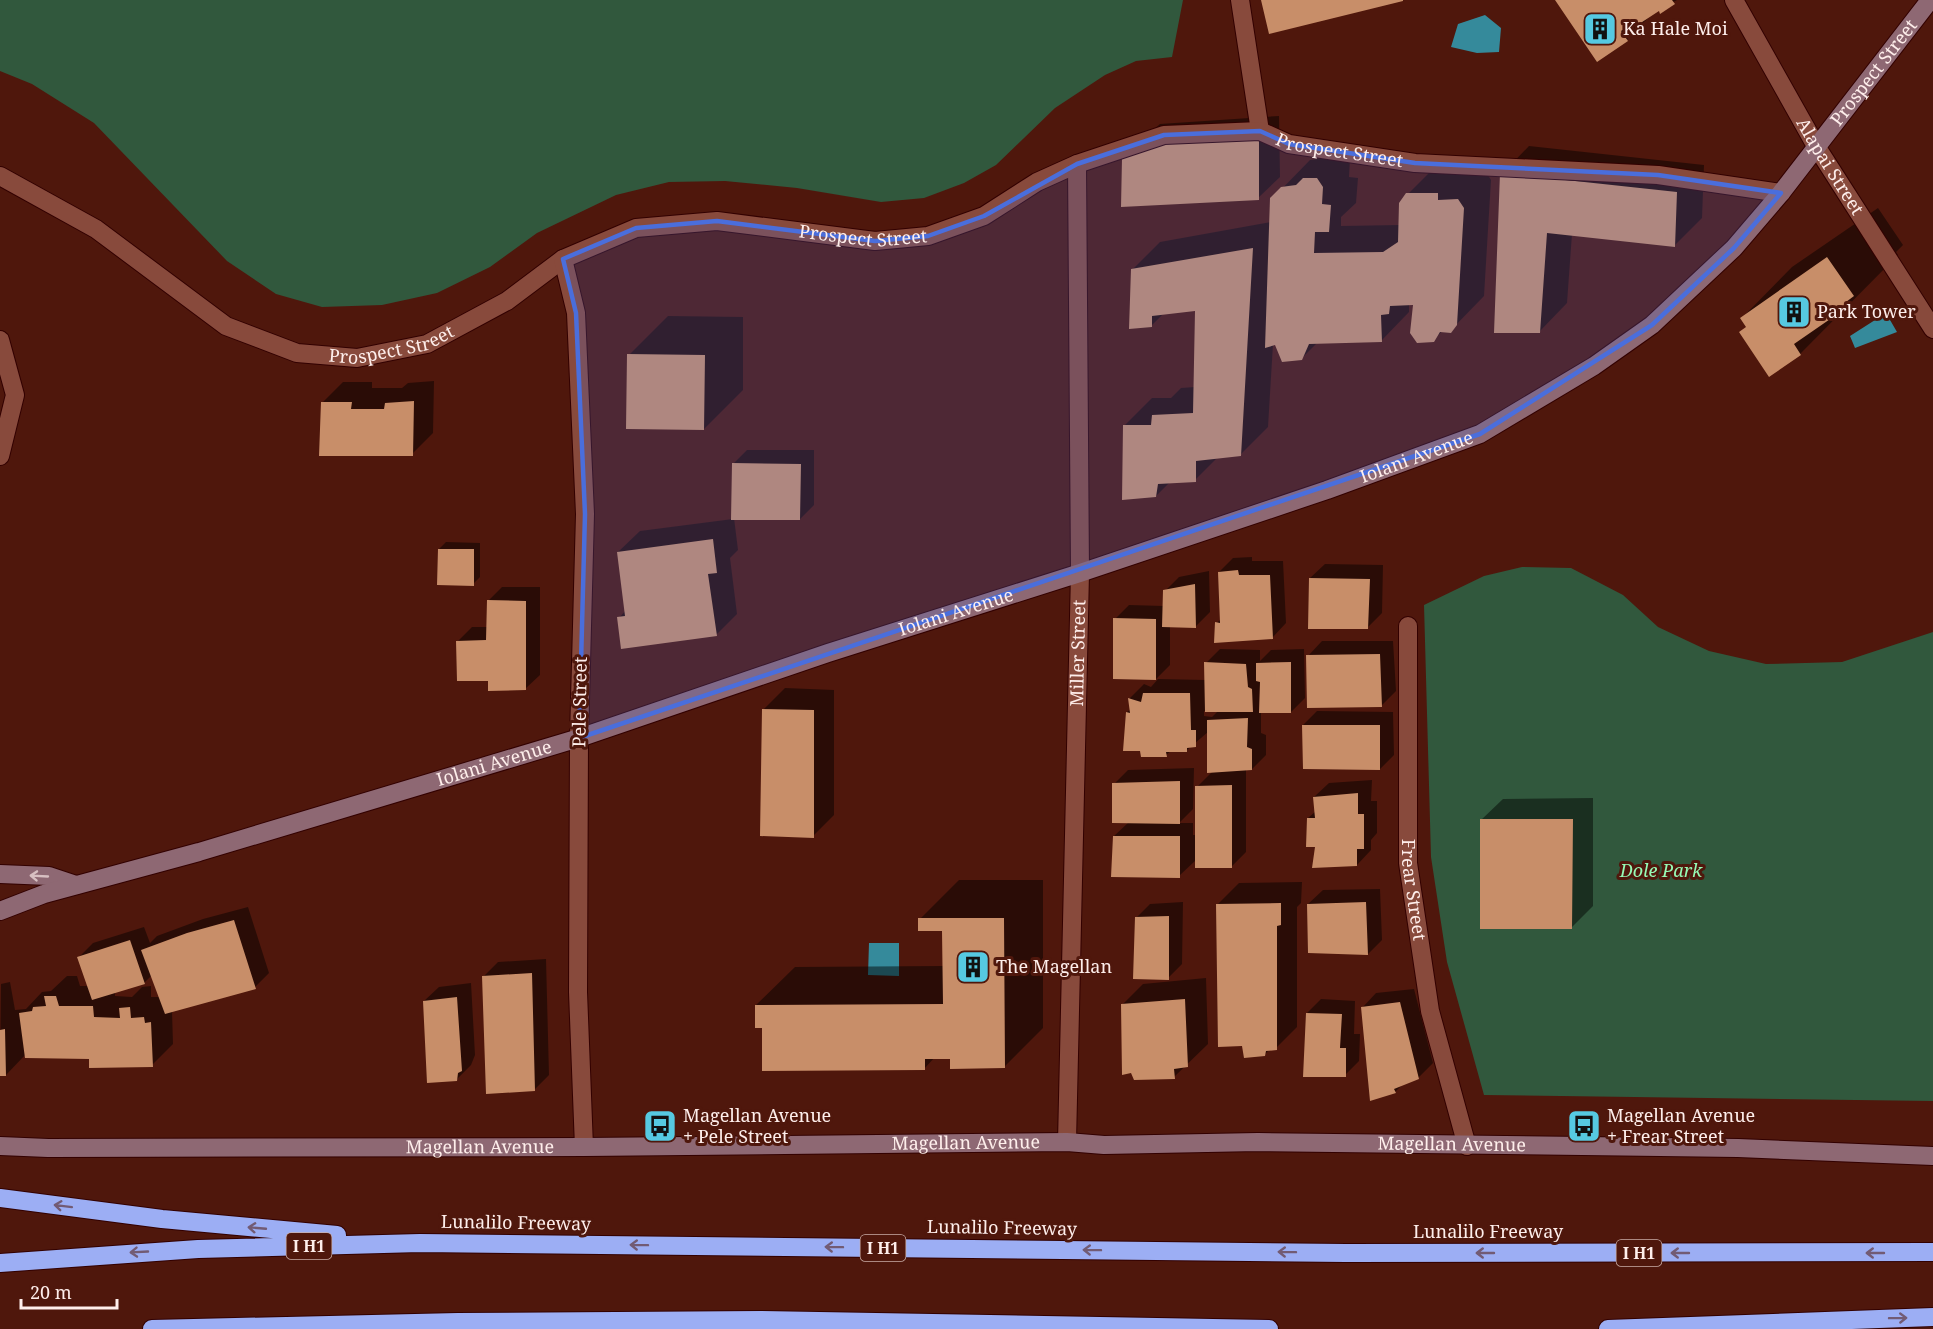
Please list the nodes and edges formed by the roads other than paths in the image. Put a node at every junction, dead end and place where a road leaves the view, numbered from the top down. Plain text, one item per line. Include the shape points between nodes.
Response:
1 (1240, 0) edge
2 (1734, 0) edge
3 (1930, 0) edge
4 (1260, 131) junction
5 (1816, 146) junction
6 (1077, 164) junction
7 (0, 176) edge
8 (1781, 193) junction
9 (563, 259) junction
10 (1933, 329) edge
11 (0, 340) edge
12 (0, 456) edge
13 (1080, 573) junction
14 (1408, 626) dead end
15 (579, 738) junction
16 (0, 874) edge
17 (76, 885) junction
18 (0, 911) edge
19 (1068, 1142) junction
20 (0, 1146) edge
21 (1467, 1146) junction
22 (584, 1147) junction
23 (1933, 1156) edge
24 (0, 1198) edge
25 (420, 1243) junction
26 (1933, 1252) edge
27 (0, 1263) edge
28 (1933, 1317) edge
29 (152, 1329) edge
30 (1269, 1329) edge
31 (1608, 1329) edge

1 - 4 street
2 - 5 street, Alapai Street
3 - 5 main road, Prospect Street
4 - 6 street, Prospect Street via 1164,135
4 - 8 street, Prospect Street via 1289,144 1414,163 1658,175
5 - 8 main road, Iolani Avenue
5 - 10 street, Alapai Street
6 - 9 street, Prospect Street via 1037,182 984,216 928,236 875,241 717,221 636,228
6 - 13 street, Miller Street
7 - 9 street, Prospect Street via 96,229 226,326 308,354 357,358 427,344 507,301
8 - 13 main road, Iolani Avenue via 1734,248 1652,325 1594,366 1480,434
9 - 15 street, Pele Street via 576,314 585,514
11 - 12 street via 15,395
13 - 15 main road, Iolani Avenue
13 - 19 street, Miller Street
14 - 21 street, Frear Street via 1408,863 1430,1011
15 - 17 main road, Iolani Avenue
15 - 22 street, Pele Street via 578,992
17 -> 16 main road via 49,876
17 - 18 main road, Iolani Avenue
19 - 21 main road, Magellan Avenue
19 - 22 main road, Magellan Avenue
20 - 22 main road, Magellan Avenue
21 - 23 main road, Magellan Avenue via 1738,1148
25 -> 24 highway via 162,1219
26 -> 25 highway, Lunalilo Freeway / I H1 via 1346,1253
25 -> 27 highway, Lunalilo Freeway / I H1 via 198,1249
31 -> 28 highway
29 - 30 highway via 749,1320

